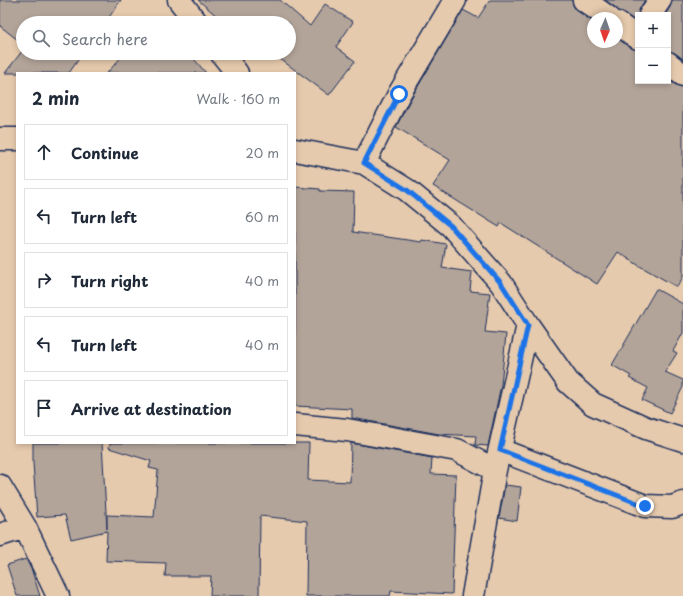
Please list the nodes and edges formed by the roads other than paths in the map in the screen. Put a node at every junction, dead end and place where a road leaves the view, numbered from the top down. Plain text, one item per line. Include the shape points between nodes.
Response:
1 (179, 0) edge
2 (455, 0) edge
3 (584, 0) edge
4 (660, 0) edge
5 (601, 12) edge
6 (652, 12) edge
7 (192, 16) edge
8 (623, 27) edge
9 (635, 34) edge
10 (227, 60) edge
11 (671, 65) edge
12 (236, 72) edge
13 (683, 75) edge
14 (0, 139) edge
15 (16, 139) edge
16 (296, 150) edge
17 (364, 163) junction
18 (528, 325) junction
19 (296, 425) edge
20 (683, 440) edge
21 (497, 460) junction
22 (0, 486) edge
23 (683, 503) edge
24 (25, 527) junction
25 (0, 535) edge
26 (58, 596) edge
27 (473, 596) edge

1 - 7 street
2 - 17 street via 399,94
3 - 5 street
4 - 6 street
8 - 9 street
10 - 12 street
11 - 13 street
14 - 15 street
16 - 17 street
17 - 18 street via 407,190 451,226 501,283
18 - 20 street via 568,382 593,404 646,428
18 - 21 street
19 - 21 street via 347,430
21 - 23 street via 645,506 672,507
21 - 27 street
22 - 24 street
24 - 25 street
24 - 26 street

